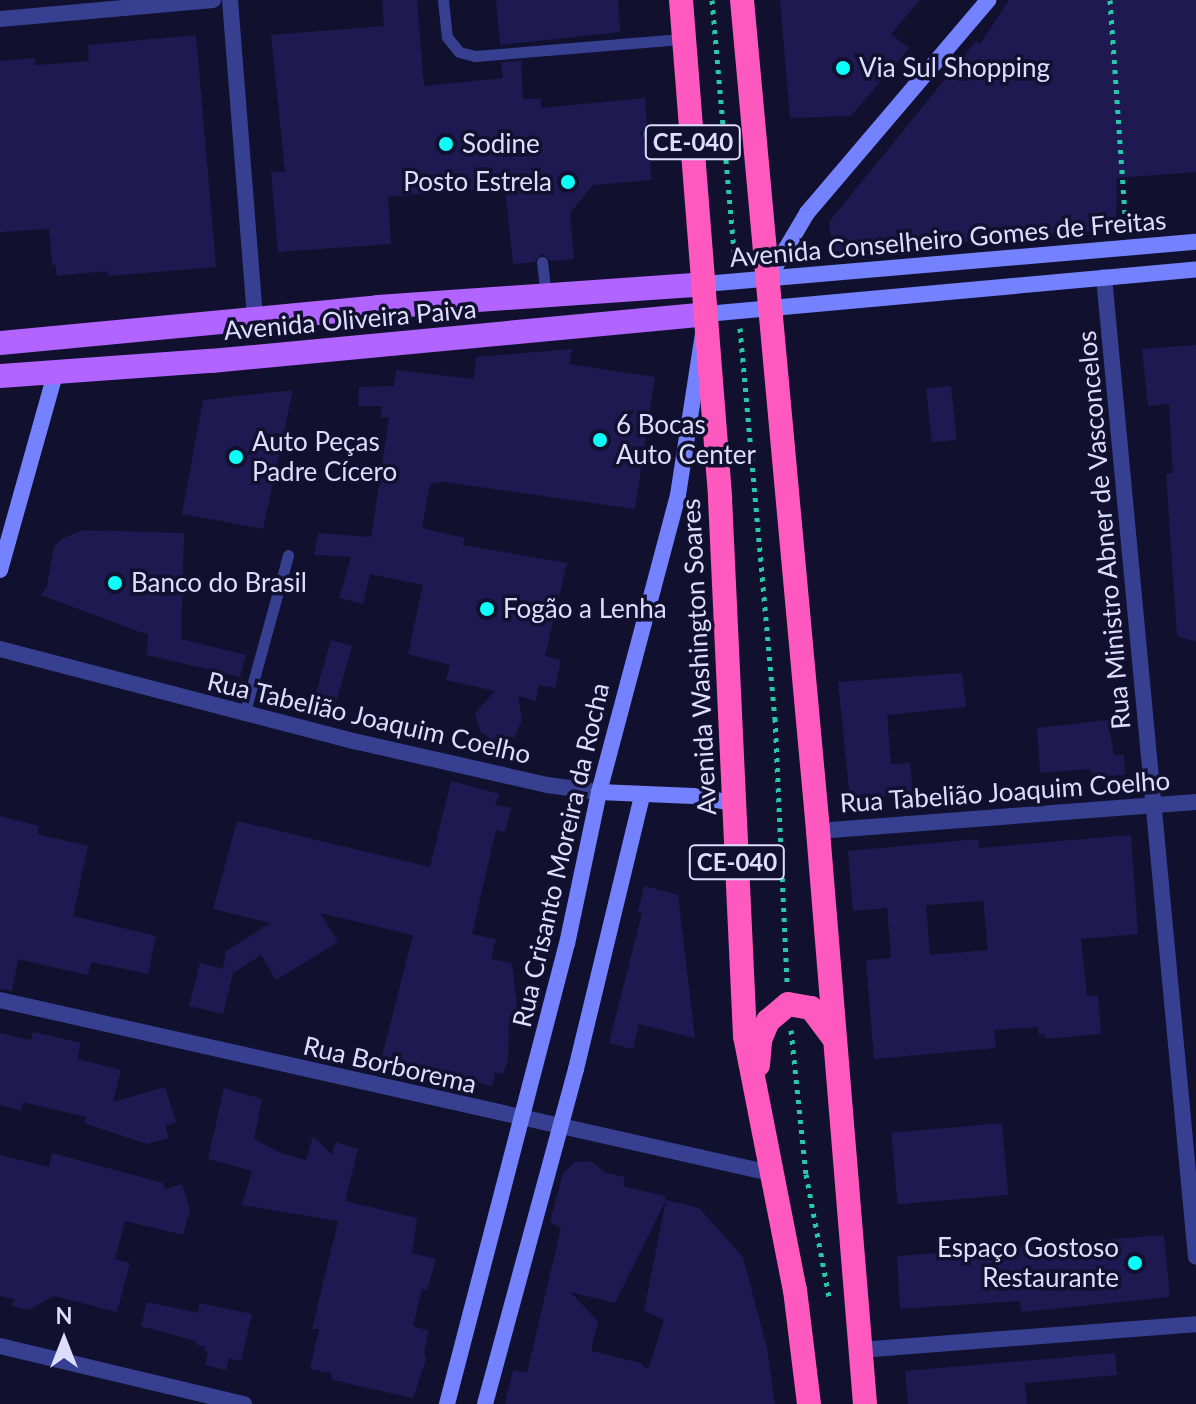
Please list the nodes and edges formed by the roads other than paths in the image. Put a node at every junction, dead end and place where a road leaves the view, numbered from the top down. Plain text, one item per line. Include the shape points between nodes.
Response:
1 (213, 0) edge
2 (230, 0) edge
3 (443, 0) edge
4 (681, 0) edge
5 (742, 0) edge
6 (988, 0) edge
7 (0, 19) edge
8 (684, 39) junction
9 (692, 130) junction
10 (648, 134) dead end
11 (1196, 242) edge
12 (542, 262) dead end
13 (1196, 269) edge
14 (1104, 277) junction
15 (767, 280) junction
16 (704, 284) junction
17 (546, 297) junction
18 (771, 308) junction
19 (706, 314) junction
20 (255, 319) junction
21 (0, 343) edge
22 (56, 371) junction
23 (0, 376) edge
24 (288, 555) dead end
25 (0, 570) edge
26 (0, 649) edge
27 (244, 715) junction
28 (599, 792) junction
29 (642, 796) junction
30 (1196, 802) edge
31 (732, 803) junction
32 (1153, 806) junction
33 (818, 831) junction
34 (0, 1000) edge
35 (833, 1038) junction
36 (756, 1093) junction
37 (522, 1119) junction
38 (560, 1128) junction
39 (770, 1173) junction
40 (1196, 1257) edge
41 (1196, 1324) edge
42 (0, 1346) edge
43 (860, 1350) junction
44 (244, 1404) edge
45 (447, 1404) edge
46 (485, 1404) edge
47 (809, 1404) edge
48 (865, 1404) edge

1 - 7 street
2 - 20 street
3 - 8 lane via 447,37 459,52 475,56
4 - 8 highway, Avenida Washington Soares / CE-040
5 - 15 highway, CE-040
6 - 15 main road via 807,213
8 - 9 highway, Avenida Washington Soares / CE-040
9 - 10 lane
9 - 16 highway, Avenida Washington Soares / CE-040
11 - 15 main road, Avenida Conselheiro Gomes de Freitas
12 - 17 lane
13 - 14 main road, Avenida Conselheiro Gomes de Freitas
14 - 18 main road, Avenida Conselheiro Gomes de Freitas
14 - 32 street, Rua Ministro Abner de Vasconcelos
15 - 16 main road, Avenida Conselheiro Gomes de Freitas
15 - 18 highway, CE-040
16 - 17 main road, Avenida Oliveira Paiva
16 - 19 highway, Avenida Washington Soares / CE-040
17 - 20 main road, Avenida Oliveira Paiva
18 - 19 main road, Avenida Conselheiro Gomes de Freitas
18 - 33 highway, CE-040
19 - 22 main road, Avenida Oliveira Paiva
19 - 28 main road, Rua Crisanto Moreira da Rocha via 678,495
19 - 31 highway, Avenida Washington Soares / CE-040 via 720,498
20 - 21 main road, Avenida Oliveira Paiva
22 - 23 main road, Avenida Oliveira Paiva
22 - 25 main road
24 - 27 lane
26 - 27 street, Rua Tabelião Joaquim Coelho
27 - 28 street, Rua Tabelião Joaquim Coelho via 547,785
28 - 29 main road, Rua Tabelião Joaquim Coelho
28 - 37 main road, Rua Crisanto Moreira da Rocha
29 - 31 main road, Rua Tabelião Joaquim Coelho
29 - 38 main road
30 - 32 street, Rua Tabelião Joaquim Coelho
31 - 36 highway, Avenida Washington Soares / CE-040 via 745,1036
32 - 33 street, Rua Tabelião Joaquim Coelho
32 - 40 street, Rua Ministro Abner de Vasconcelos
33 - 35 highway, CE-040
34 - 37 street, Rua Borborema
35 - 36 highway via 811,1008 788,1004 768,1021 760,1040
35 - 43 highway, CE-040
36 - 39 highway, Avenida Washington Soares / CE-040
37 - 38 street, Rua Borborema
37 - 45 main road, Rua Crisanto Moreira da Rocha
38 - 39 street, Rua Borborema
38 - 46 main road
39 - 47 highway, Avenida Washington Soares / CE-040 via 795,1290
41 - 43 street
42 - 44 street
43 - 48 highway, CE-040

